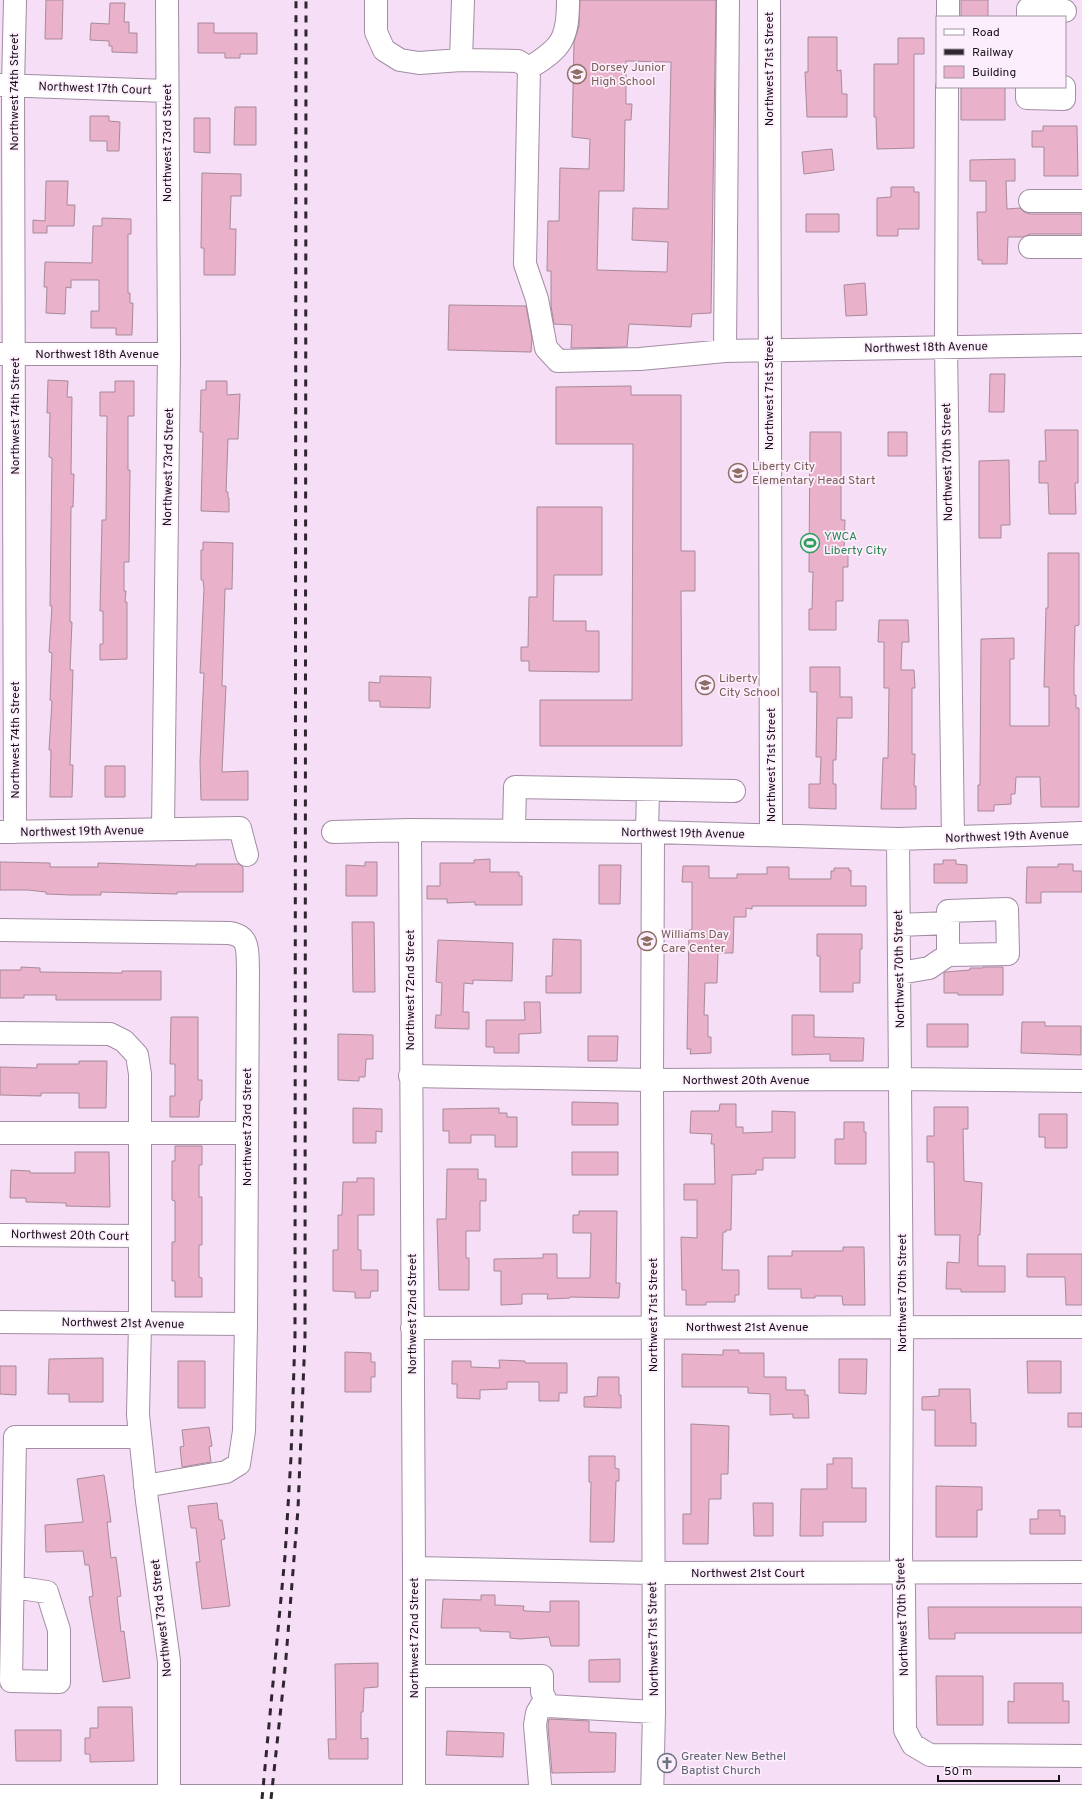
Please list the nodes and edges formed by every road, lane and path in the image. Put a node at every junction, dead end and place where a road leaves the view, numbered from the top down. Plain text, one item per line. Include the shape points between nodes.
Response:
1 (16, 0) edge
2 (167, 0) edge
3 (376, 0) edge
4 (463, 0) edge
5 (568, 0) edge
6 (728, 0) edge
7 (769, 0) edge
8 (948, 0) edge
9 (1065, 10) edge
10 (948, 16) edge
11 (1028, 16) edge
12 (461, 60) junction
13 (529, 68) junction
14 (7, 85) edge
15 (947, 88) edge
16 (1027, 88) edge
17 (1064, 88) edge
18 (167, 91) junction
19 (1030, 201) dead end
20 (1082, 201) edge
21 (1082, 247) edge
22 (1030, 248) dead end
23 (1082, 345) edge
24 (946, 346) junction
25 (769, 350) junction
26 (725, 351) junction
27 (7, 354) edge
28 (170, 354) junction
29 (648, 790) junction
30 (734, 791) dead end
31 (163, 830) junction
32 (410, 830) junction
33 (514, 830) junction
34 (7, 832) edge
35 (333, 832) dead end
36 (650, 832) junction
37 (1082, 833) edge
38 (771, 835) junction
39 (953, 838) junction
40 (898, 839) junction
41 (248, 855) dead end
42 (948, 923) junction
43 (899, 925) junction
44 (0, 930) edge
45 (948, 955) junction
46 (900, 973) junction
47 (0, 1033) edge
48 (410, 1076) junction
49 (900, 1079) junction
50 (652, 1080) junction
51 (1082, 1081) edge
52 (140, 1132) junction
53 (0, 1133) edge
54 (246, 1133) junction
55 (0, 1234) edge
56 (140, 1236) junction
57 (0, 1322) edge
58 (140, 1323) junction
59 (246, 1324) junction
60 (653, 1327) junction
61 (1082, 1327) edge
62 (412, 1328) junction
63 (902, 1328) junction
64 (140, 1437) junction
65 (145, 1486) junction
66 (414, 1568) junction
67 (1082, 1572) edge
68 (652, 1573) junction
69 (902, 1573) junction
70 (13, 1588) junction
71 (6, 1623) edge
72 (414, 1676) junction
73 (545, 1699) junction
74 (654, 1712) junction
75 (1082, 1756) edge
76 (0, 1796) edge
77 (541, 1796) junction
78 (169, 1797) edge
79 (1073, 1797) edge
80 (414, 1798) edge
81 (472, 1798) edge
82 (652, 1798) edge
83 (766, 1798) edge

1 - 14 street, Northwest 74th Street
2 - 18 street, Northwest 73rd Street
3 - 12 street via 376,32 384,50 400,60 419,64
4 - 12 street
5 - 13 street via 568,22 562,42 549,56
6 - 26 street
7 - 25 street, Northwest 71st Street
8 - 10 street
9 - 11 street via 1028,9
12 - 13 street via 518,61
13 - 26 street, Northwest 18th Avenue via 525,264 536,299 546,348 558,361 640,359
14 - 18 street, Northwest 17th Court
14 - 27 street, Northwest 74th Street
15 - 24 street, Northwest 70th Street
16 - 17 street via 1027,98 1064,99
18 - 28 street, Northwest 73rd Street
19 - 20 street
21 - 22 street
23 - 24 street, Northwest 18th Avenue
24 - 25 street, Northwest 18th Avenue
24 - 39 street, Northwest 70th Street
25 - 26 street, Northwest 18th Avenue
25 - 38 street, Northwest 71st Street
27 - 28 street, Northwest 18th Avenue
27 - 34 street, Northwest 74th Street
28 - 31 street, Northwest 73rd Street
29 - 30 street
29 - 33 street via 515,787
29 - 36 street, Northwest 71st Street
31 - 34 street, Northwest 19th Avenue
31 - 41 street via 240,828
32 - 33 street, Northwest 19th Avenue
32 - 35 street, Northwest 19th Avenue
32 - 48 street, Northwest 72nd Street
33 - 36 street, Northwest 19th Avenue
36 - 38 street, Northwest 19th Avenue
36 - 50 street, Northwest 71st Street
37 - 39 street, Northwest 19th Avenue
38 - 40 street, Northwest 19th Avenue
39 - 40 street, Northwest 19th Avenue
40 - 43 street, Northwest 70th Street
42 - 43 street
42 - 45 street
42 - 45 street via 948,911 1007,909 1008,954
43 - 46 street, Northwest 70th Street
44 - 54 street, Northwest 73rd Street via 239,935 246,944 247,951
45 - 46 street via 929,968
46 - 49 street, Northwest 70th Street
47 - 52 street, Northwest 73rd Street via 110,1034 124,1042 137,1055 140,1074
48 - 50 street, Northwest 20th Avenue
48 - 62 street, Northwest 72nd Street
49 - 50 street, Northwest 20th Avenue
49 - 51 street, Northwest 20th Avenue
49 - 63 street, Northwest 70th Street
50 - 60 street, Northwest 71st Street
52 - 53 street
52 - 54 street
52 - 56 street, Northwest 73rd Street
54 - 59 street, Northwest 73rd Street
55 - 56 street, Northwest 20th Court
56 - 58 street, Northwest 73rd Street
57 - 58 street, Northwest 21st Avenue
58 - 59 street, Northwest 21st Avenue
58 - 64 street, Northwest 73rd Street
59 - 65 street, Northwest 73rd Street via 244,1431 239,1464 226,1472
60 - 62 street, Northwest 21st Avenue
60 - 63 street, Northwest 21st Avenue
60 - 68 street, Northwest 71st Street
61 - 63 street, Northwest 21st Avenue
62 - 66 street, Northwest 72nd Street
63 - 69 street, Northwest 70th Street
64 - 65 street, Northwest 73rd Street
64 - 70 street via 15,1437
65 - 78 street, Northwest 73rd Street via 169,1661
66 - 68 street, Northwest 21st Court
66 - 72 street, Northwest 72nd Street
67 - 69 street, Northwest 21st Court
68 - 69 street, Northwest 21st Court
68 - 74 street, Northwest 71st Street
69 - 75 street, Northwest 70th Street via 905,1726 913,1745 930,1755 939,1756
70 - 71 street
70 - 71 street via 47,1592 59,1630 59,1682 11,1681
72 - 73 street via 542,1676 542,1692
72 - 80 street, Northwest 72nd Street
73 - 74 street via 548,1706
73 - 77 street via 537,1713 535,1725
74 - 82 street, Northwest 71st Street
76 - 78 street
77 - 81 street
77 - 82 street
78 - 80 street
79 - 83 street
80 - 81 street
82 - 83 street

